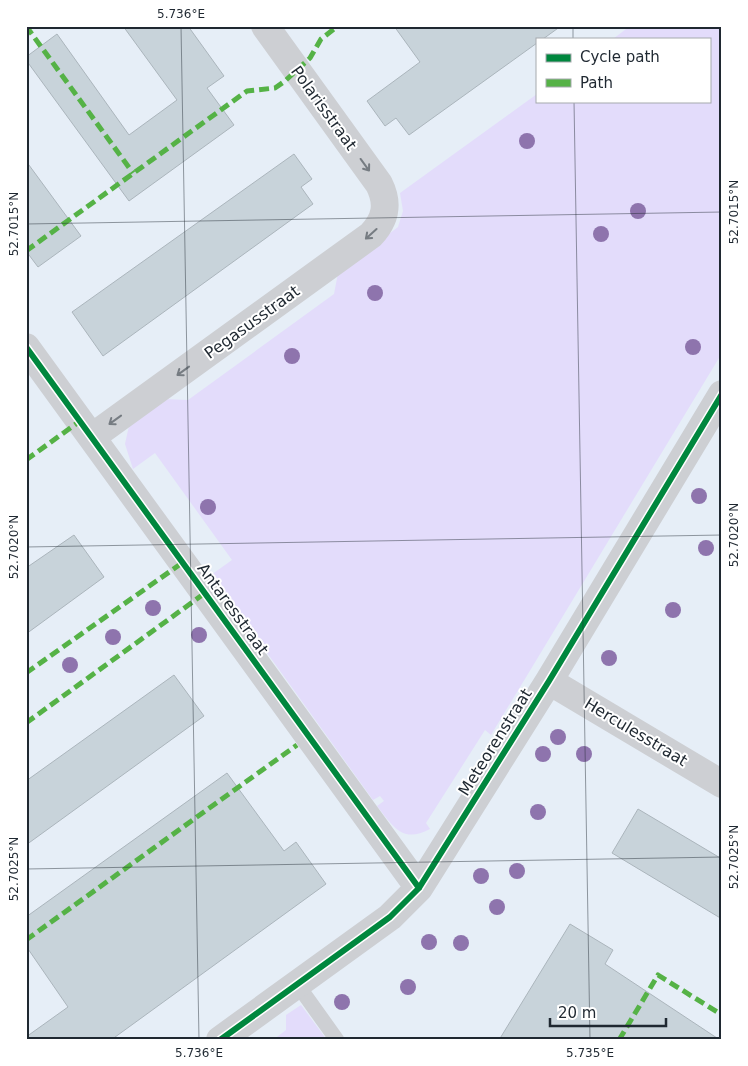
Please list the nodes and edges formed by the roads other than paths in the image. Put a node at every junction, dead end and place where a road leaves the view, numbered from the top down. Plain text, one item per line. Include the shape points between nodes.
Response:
1 (265, 26) edge
2 (382, 191) joint
3 (26, 346) edge
4 (722, 394) edge
5 (92, 436) junction
6 (549, 681) junction
7 (722, 784) edge
8 (418, 888) junction
9 (297, 984) junction
10 (220, 1040) edge
11 (337, 1040) edge

1 -> 2 street, Polarisstraat
2 -> 5 street, Pegasusstraat via 384,216 372,235
3 - 5 street, Antaresstraat
4 - 6 street, Meteorenstraat
5 - 8 street, Antaresstraat
6 - 7 street, Herculesstraat
6 - 8 street, Meteorenstraat
8 - 9 street, Meteorenstraat via 390,917
9 - 10 street, Meteorenstraat
9 - 11 lane

